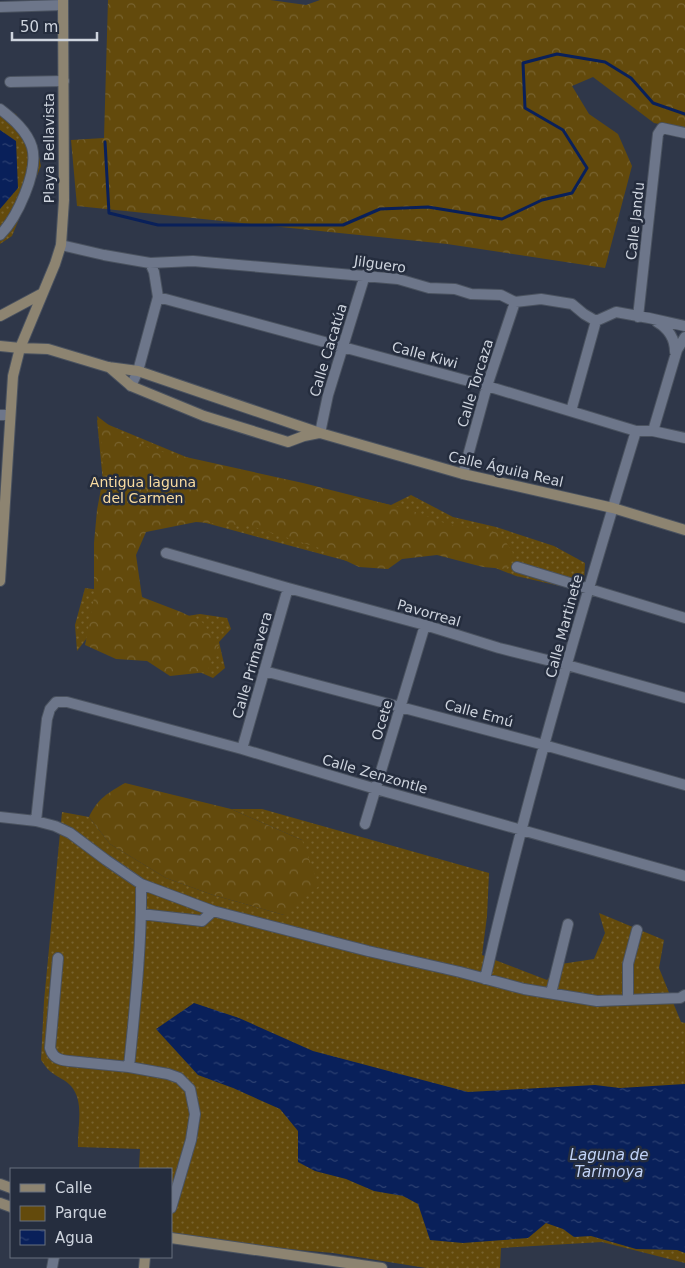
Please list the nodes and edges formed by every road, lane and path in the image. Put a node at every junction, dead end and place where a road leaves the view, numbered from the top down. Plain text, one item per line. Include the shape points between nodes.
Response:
1 (63, 3) edge
2 (0, 7) edge
3 (64, 81) junction
4 (10, 82) dead end
5 (0, 109) edge
6 (685, 133) edge
7 (0, 235) edge
8 (61, 245) junction
9 (150, 263) junction
10 (366, 275) junction
11 (43, 293) junction
12 (158, 297) junction
13 (515, 302) junction
14 (0, 316) edge
15 (638, 317) junction
16 (650, 318) junction
17 (596, 321) junction
18 (685, 326) edge
19 (685, 337) edge
20 (0, 346) edge
21 (342, 347) junction
22 (20, 348) junction
23 (675, 355) junction
24 (108, 367) junction
25 (138, 371) junction
26 (131, 386) junction
27 (487, 386) junction
28 (571, 411) junction
29 (5, 415) edge
30 (636, 430) junction
31 (653, 430) junction
32 (320, 433) junction
33 (685, 438) edge
34 (463, 474) junction
35 (612, 508) junction
36 (685, 530) edge
37 (166, 553) dead end
38 (517, 567) dead end
39 (0, 581) edge
40 (288, 588) junction
41 (588, 588) junction
42 (685, 618) edge
43 (425, 625) junction
44 (567, 665) junction
45 (264, 671) junction
46 (685, 698) edge
47 (400, 706) junction
48 (544, 745) junction
49 (242, 749) junction
50 (685, 785) edge
51 (376, 789) junction
52 (0, 817) edge
53 (36, 821) junction
54 (365, 824) dead end
55 (521, 829) junction
56 (685, 876) edge
57 (141, 884) junction
58 (213, 911) junction
59 (141, 914) junction
60 (568, 924) dead end
61 (637, 930) dead end
62 (58, 958) dead end
63 (485, 979) junction
64 (551, 994) junction
65 (685, 995) edge
66 (628, 1000) junction
67 (129, 1067) junction
68 (172, 1205) edge
69 (172, 1238) edge
70 (382, 1268) edge

1 - 2 street
1 - 3 street, Playa Bellavista
3 - 4 street
3 - 8 street, Playa Bellavista
5 - 7 street via 24,131 32,148 32,164 18,212
6 - 15 street, Calle Jandu via 660,129 658,134
8 - 9 street, Jilguero
8 - 11 street, Playa Bellavista
9 - 10 street, Jilguero via 193,261
9 - 12 street
10 - 13 street, Jilguero via 398,278 428,288 501,295
10 - 21 street, Calle Cacatúa
11 - 14 street
11 - 22 street, Playa Bellavista
12 - 21 street, Calle Kiwi
12 - 25 street
13 - 17 street, Jilguero via 541,299 572,304
13 - 27 street, Calle Torcaza
15 - 16 street
15 - 17 street via 616,312
16 - 18 street
16 - 23 street via 664,326 675,341
17 - 28 street
19 - 23 street
20 - 22 street, Calle Águila Real
21 - 27 street, Calle Kiwi
21 - 32 street, Calle Cacatúa
22 - 24 street, Calle Águila Real via 48,349
22 - 29 street, Playa Bellavista
23 - 31 street
24 - 25 street, Calle Águila Real
24 - 26 street, Calle Águila Real
25 - 26 street
25 - 32 street, Calle Águila Real
26 - 32 street, Calle Águila Real via 204,416 288,442
27 - 28 street, Calle Kiwi
27 - 34 street, Calle Torcaza
28 - 30 street, Calle Kiwi
29 - 39 street, Playa Bellavista
30 - 31 street, Calle Kiwi
30 - 35 street, Calle Martinete
31 - 33 street, Calle Kiwi
32 - 34 street, Calle Águila Real
34 - 35 street, Calle Águila Real
35 - 36 street, Calle Águila Real
35 - 41 street, Calle Martinete
37 - 40 street, Pavorreal
38 - 41 street
40 - 43 street, Pavorreal
40 - 45 street, Calle Primavera
41 - 42 street
41 - 44 street, Calle Martinete
43 - 44 street, Pavorreal
43 - 47 street, Ocete
44 - 46 street, Pavorreal
44 - 48 street, Calle Martinete
45 - 47 street, Calle Emú
45 - 49 street, Calle Primavera
47 - 48 street, Calle Emú
47 - 51 street, Ocete
48 - 50 street, Calle Emú
48 - 55 street, Calle Martinete
49 - 51 street, Calle Zenzontle
49 - 53 street, Calle Zenzontle via 83,705 56,702 46,719
51 - 54 street, Ocete
51 - 55 street, Calle Zenzontle
52 - 53 street
53 - 57 street via 70,833
55 - 56 street, Calle Zenzontle
55 - 63 street, Calle Martinete
57 - 58 street
57 - 59 street
58 - 59 street via 202,921
58 - 63 street
59 - 67 street
60 - 64 street
61 - 66 street via 628,964
62 - 67 street via 52,1055 59,1060
63 - 64 street
64 - 66 street via 597,1001
65 - 66 street via 680,998
67 - 68 street via 168,1074 179,1078 190,1089 195,1114 191,1140
69 - 70 street

